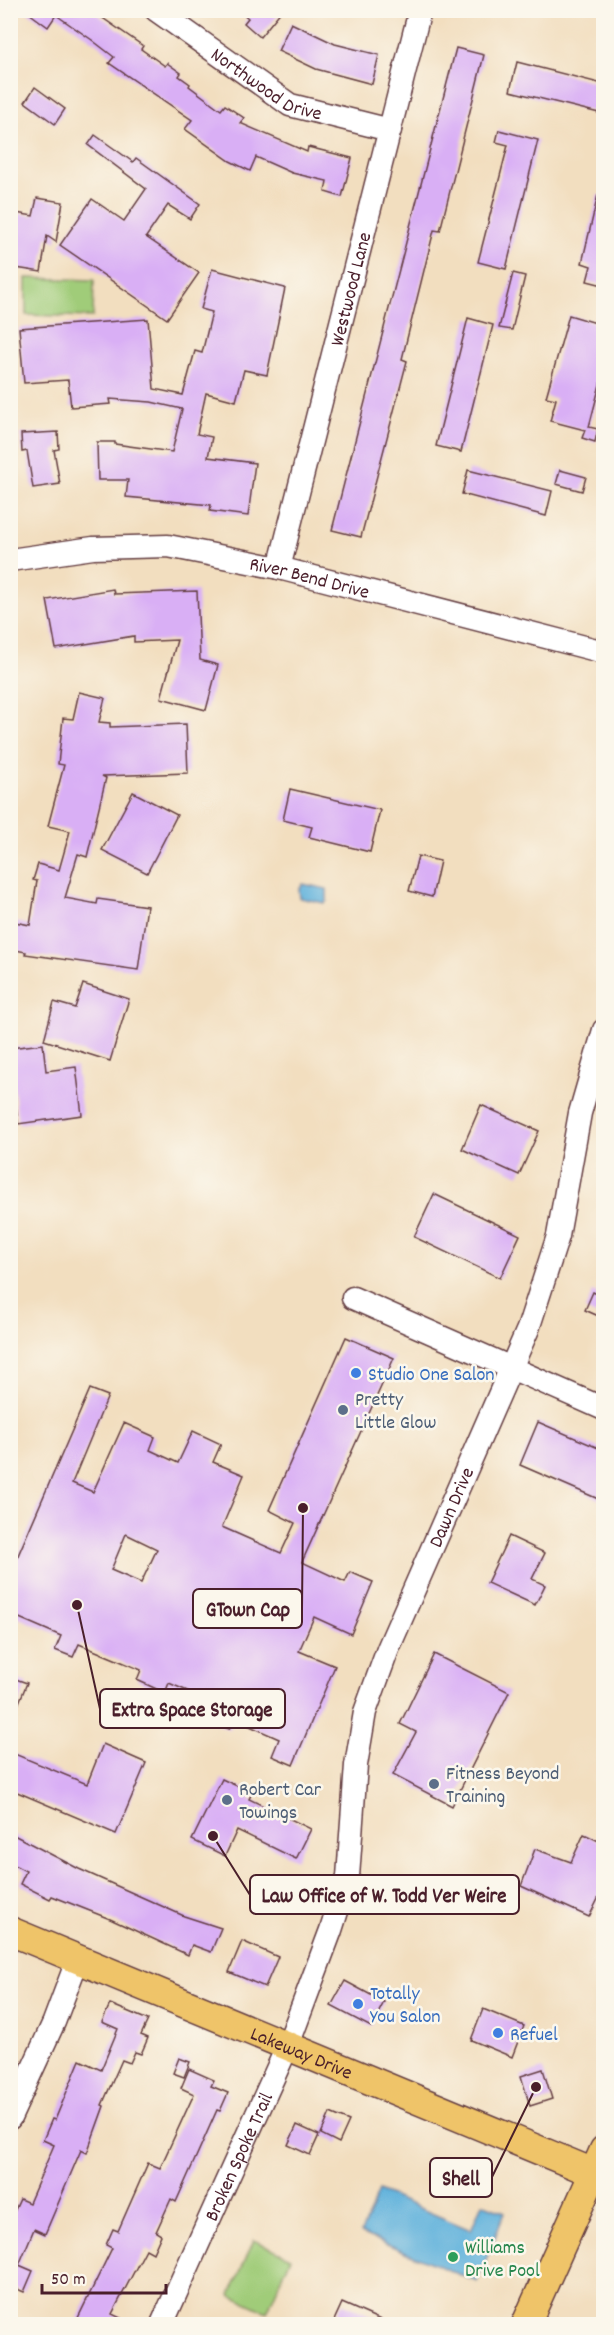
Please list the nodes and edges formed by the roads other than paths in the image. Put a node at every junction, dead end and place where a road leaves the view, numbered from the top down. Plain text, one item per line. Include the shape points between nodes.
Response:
1 (156, 10) edge
2 (420, 10) edge
3 (390, 130) junction
4 (10, 560) edge
5 (279, 568) junction
6 (603, 652) edge
7 (603, 1030) edge
8 (353, 1298) dead end
9 (510, 1368) junction
10 (603, 1409) edge
11 (10, 1931) edge
12 (77, 1960) junction
13 (310, 1985) joint
14 (288, 2045) junction
15 (10, 2118) edge
16 (600, 2166) edge
17 (162, 2325) edge
18 (526, 2325) edge

1 - 3 street, Northwood Drive via 290,105
2 - 3 street, Westwood Lane
3 - 5 street, Westwood Lane
4 - 5 street, River Bend Drive via 93,548 168,546
5 - 6 street, River Bend Drive
7 - 9 street, Dawn Drive via 580,1113 548,1274
8 - 9 street
9 - 10 street
9 - 13 street, Dawn Drive via 388,1649 365,1712 356,1765 348,1877
11 - 12 main road, Lakeway Drive
12 - 14 main road, Lakeway Drive
12 - 15 street via 54,2022
13 - 14 street, Broken Spoke Trail
14 - 16 main road, Lakeway Drive
14 - 17 street, Broken Spoke Trail
16 - 18 main road

